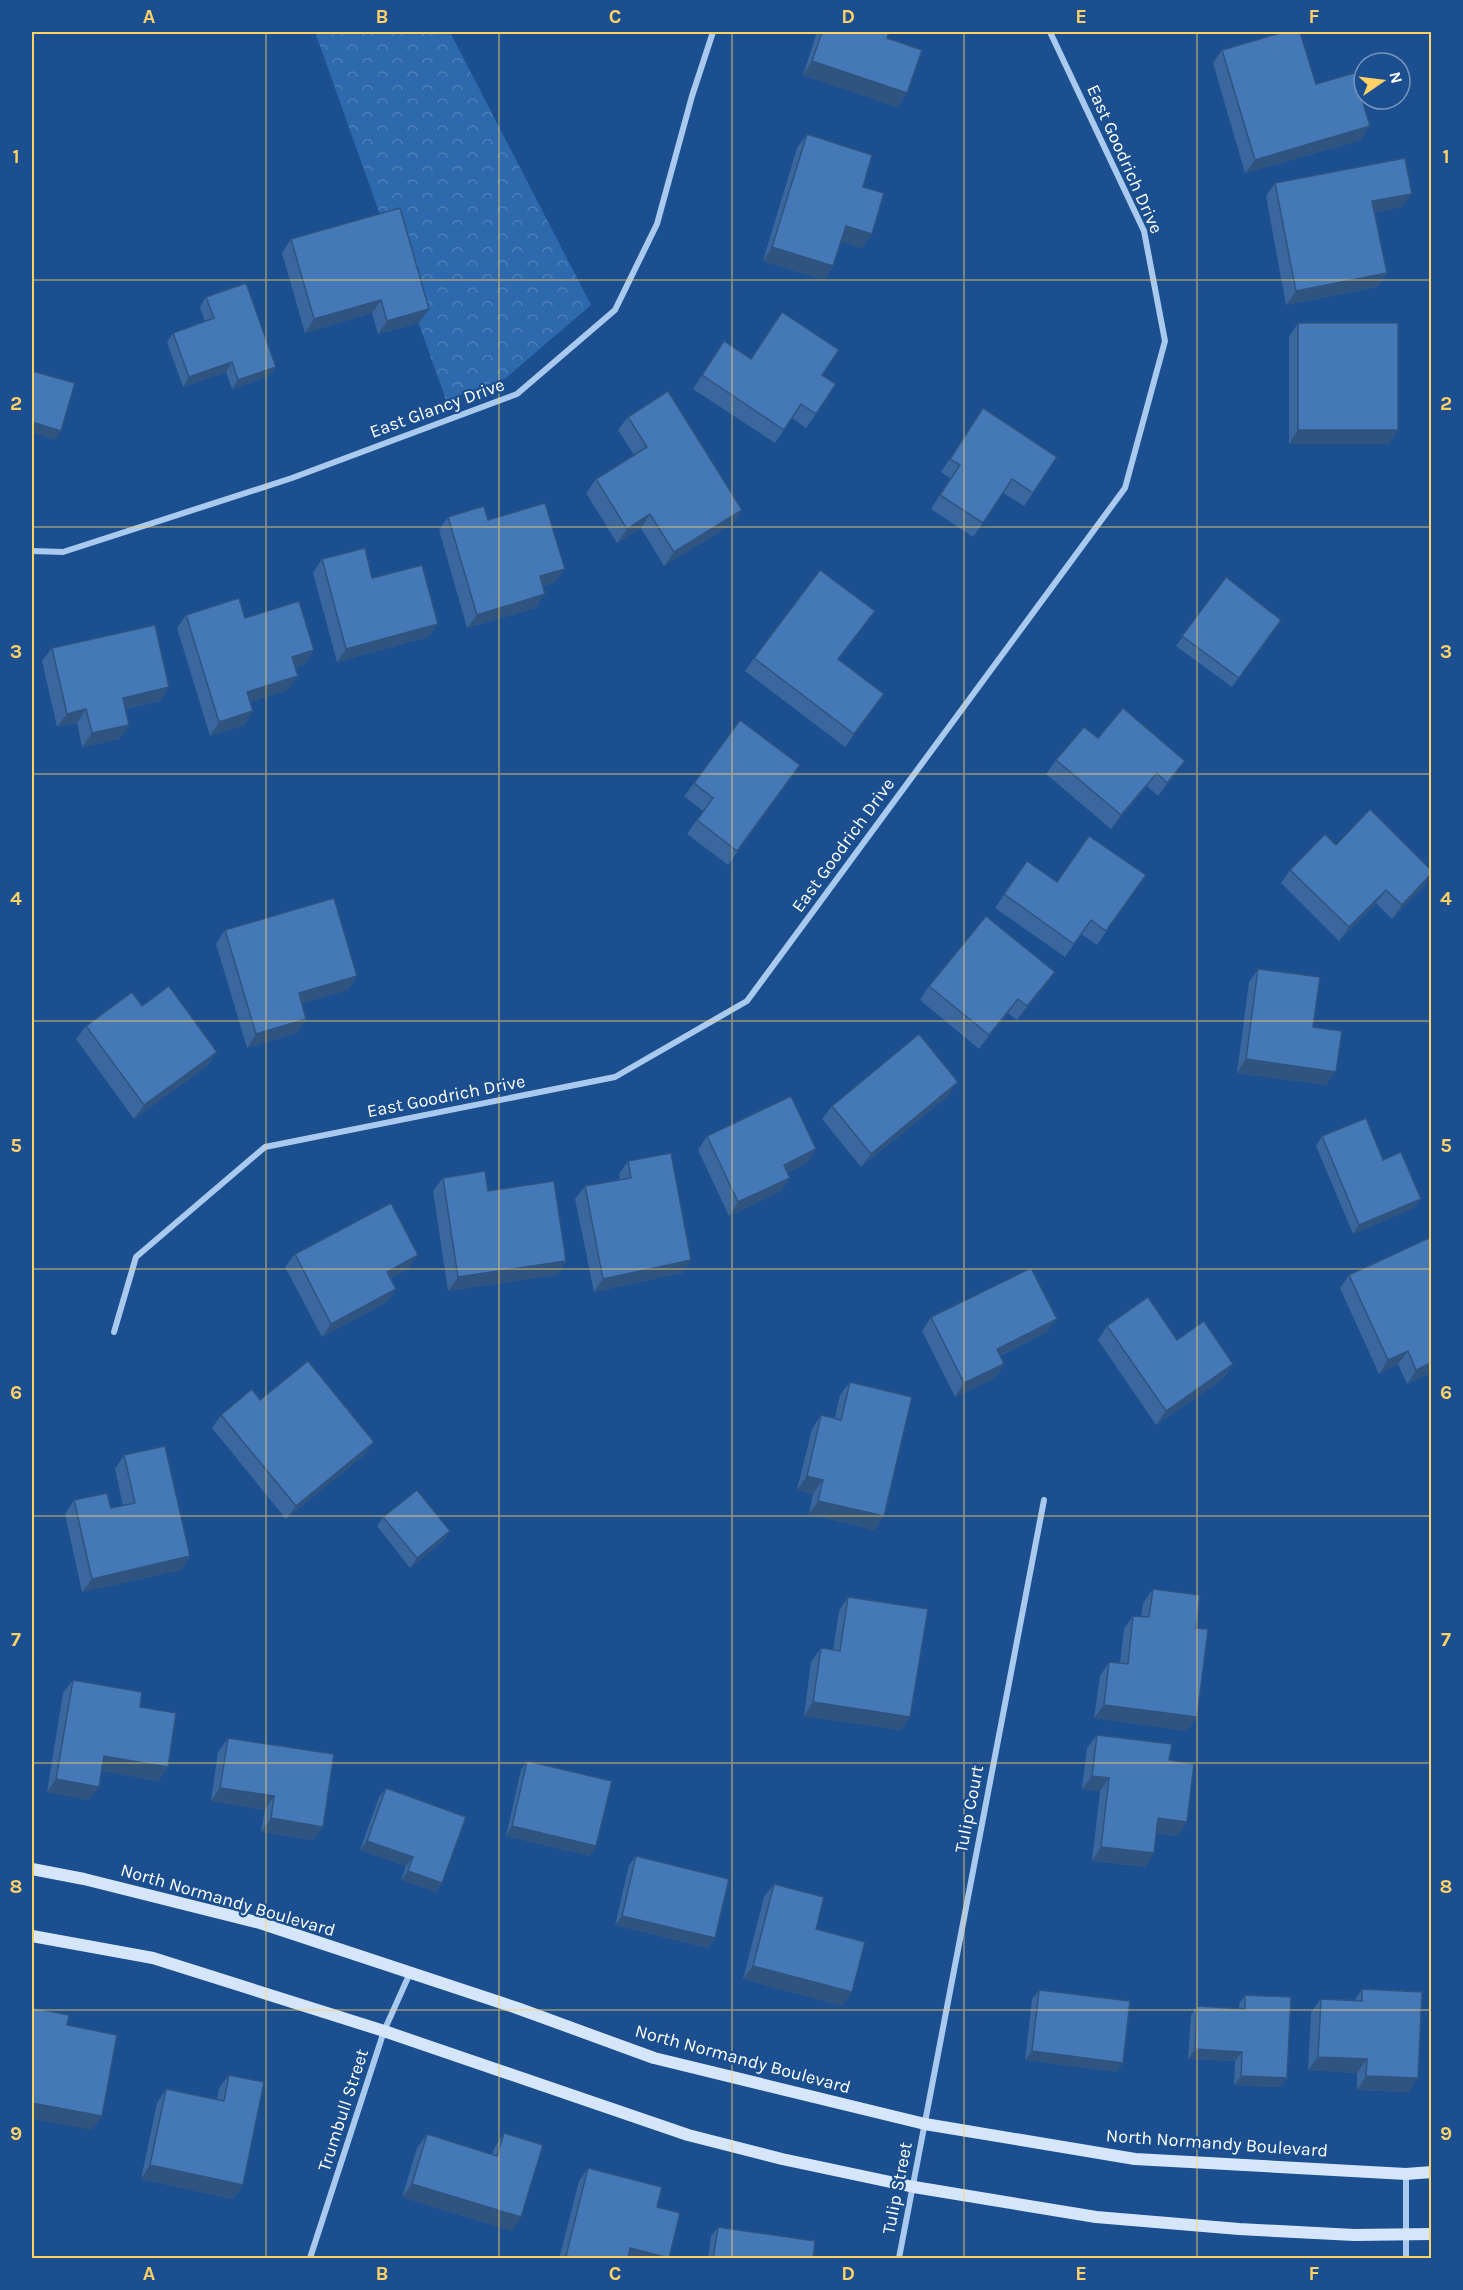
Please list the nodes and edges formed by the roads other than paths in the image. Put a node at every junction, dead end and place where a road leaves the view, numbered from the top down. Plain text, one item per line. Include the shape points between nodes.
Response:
1 (713, 32) edge
2 (1050, 32) edge
3 (32, 551) edge
4 (114, 1332) dead end
5 (1044, 1500) dead end
6 (32, 1869) edge
7 (32, 1936) edge
8 (411, 1973) junction
9 (384, 2031) junction
10 (924, 2124) junction
11 (1431, 2172) edge
12 (1406, 2174) junction
13 (914, 2187) junction
14 (1431, 2234) edge
15 (1407, 2235) junction
16 (310, 2259) edge
17 (899, 2259) edge
18 (1406, 2259) edge

1 - 3 street, East Glancy Drive via 657,224 615,310 517,394 292,478 63,552
2 - 4 street, East Goodrich Drive via 1144,231 1165,341 1125,488 747,1001 615,1077 265,1147 136,1257
5 - 10 street, Tulip Court
6 - 8 street, North Normandy Boulevard via 260,1923
7 - 9 street via 153,1958
8 - 9 street, Trumbull Street
8 - 10 street, North Normandy Boulevard via 654,2058
9 - 13 street via 688,2134
9 - 16 street, Trumbull Street
10 - 12 street, North Normandy Boulevard via 1135,2159
10 - 13 street, Tulip Street
11 - 12 street, North Normandy Boulevard
12 - 15 street
13 - 15 street via 1096,2217 1239,2229
13 - 17 street, Tulip Street
14 - 15 street
15 - 18 street

